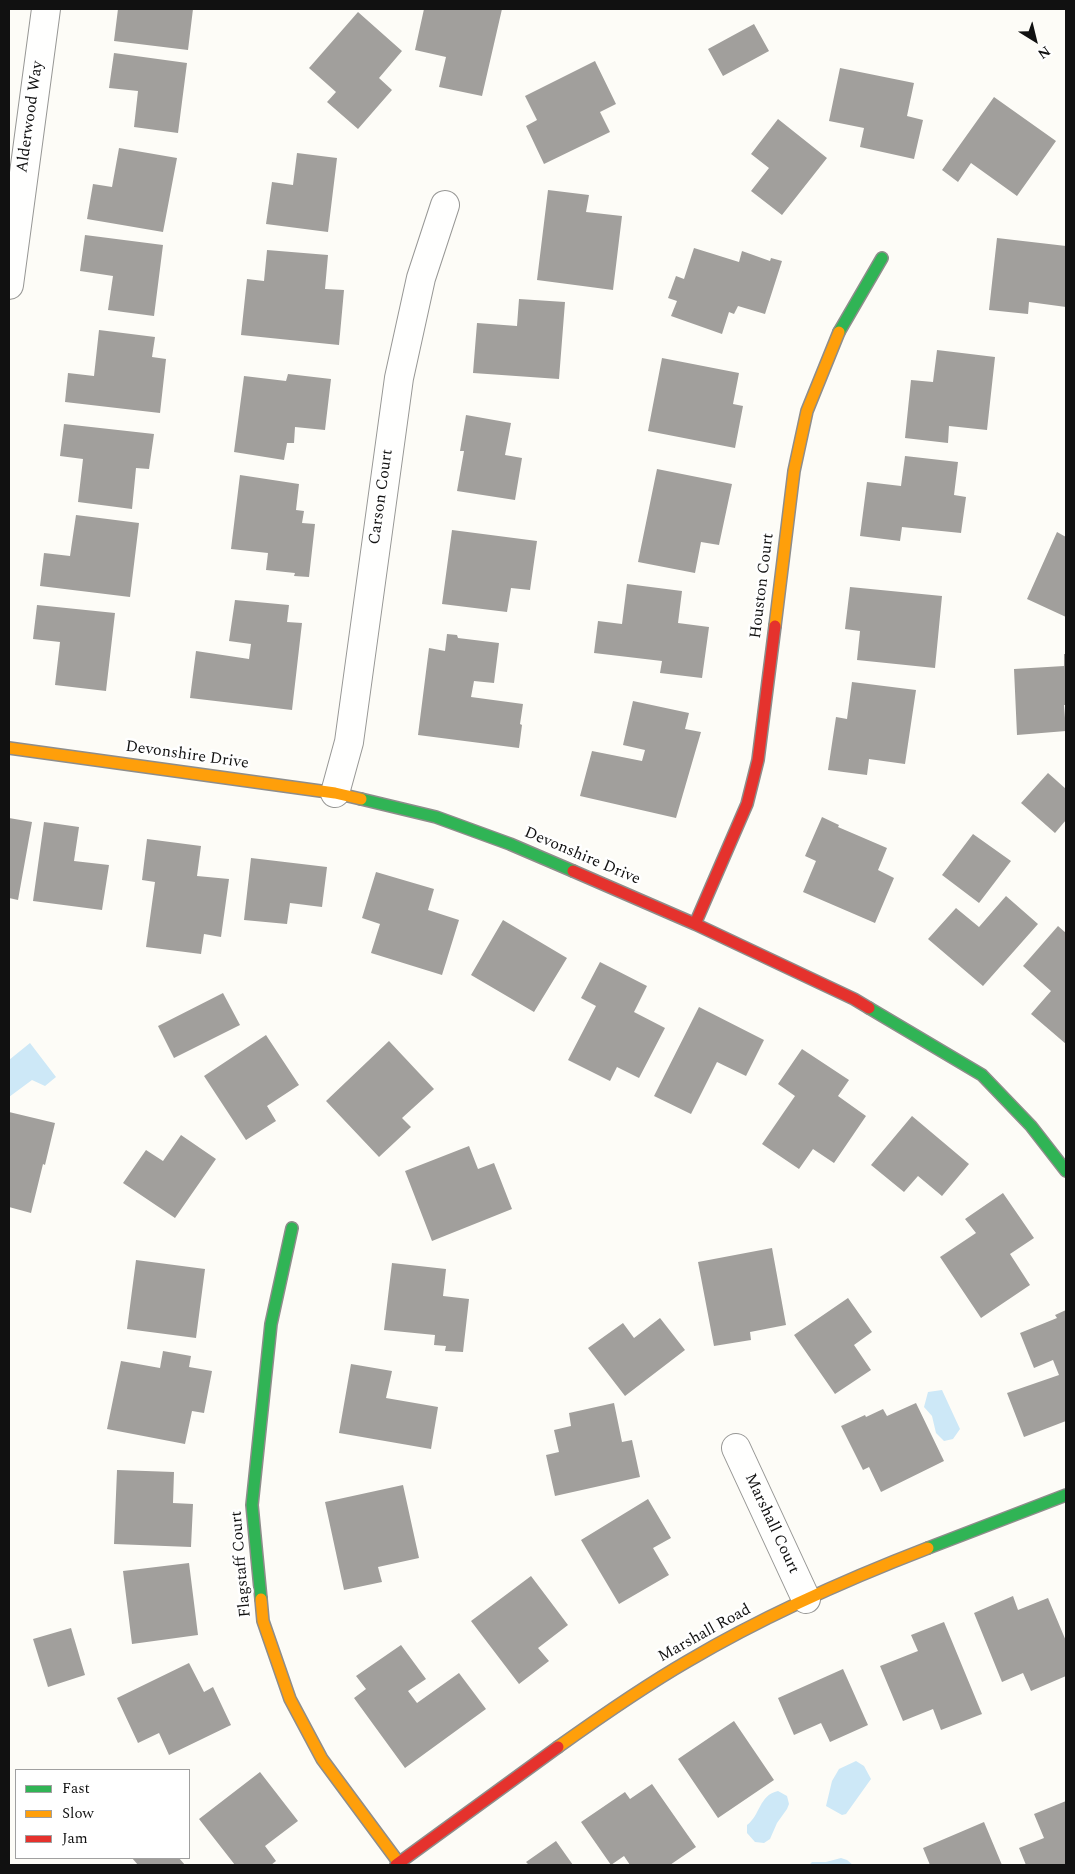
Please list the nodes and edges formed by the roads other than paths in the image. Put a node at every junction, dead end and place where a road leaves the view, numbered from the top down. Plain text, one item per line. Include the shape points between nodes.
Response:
1 (46, 9) edge
2 (445, 205) dead end
3 (882, 258) dead end
4 (9, 285) edge
5 (9, 748) edge
6 (335, 793) junction
7 (695, 924) junction
8 (1066, 1171) edge
9 (292, 1228) dead end
10 (736, 1448) dead end
11 (1066, 1495) edge
12 (806, 1599) junction
13 (398, 1864) edge

1 - 4 street, Alderwood Way
2 - 6 street, Carson Court via 421,278 399,378 349,742
3 - 7 street, Houston Court via 840,331 807,411 794,471 758,760 747,804
5 - 6 street, Devonshire Drive
6 - 7 street, Devonshire Drive via 436,818 510,844
7 - 8 street, Devonshire Drive via 854,999 982,1075 1031,1126
9 - 13 street, Flagstaff Court via 271,1324 252,1505 263,1621 290,1699 322,1759
10 - 12 street, Marshall Court
11 - 12 street, Marshall Road via 942,1541
12 - 13 street, Marshall Road via 720,1642 624,1700

